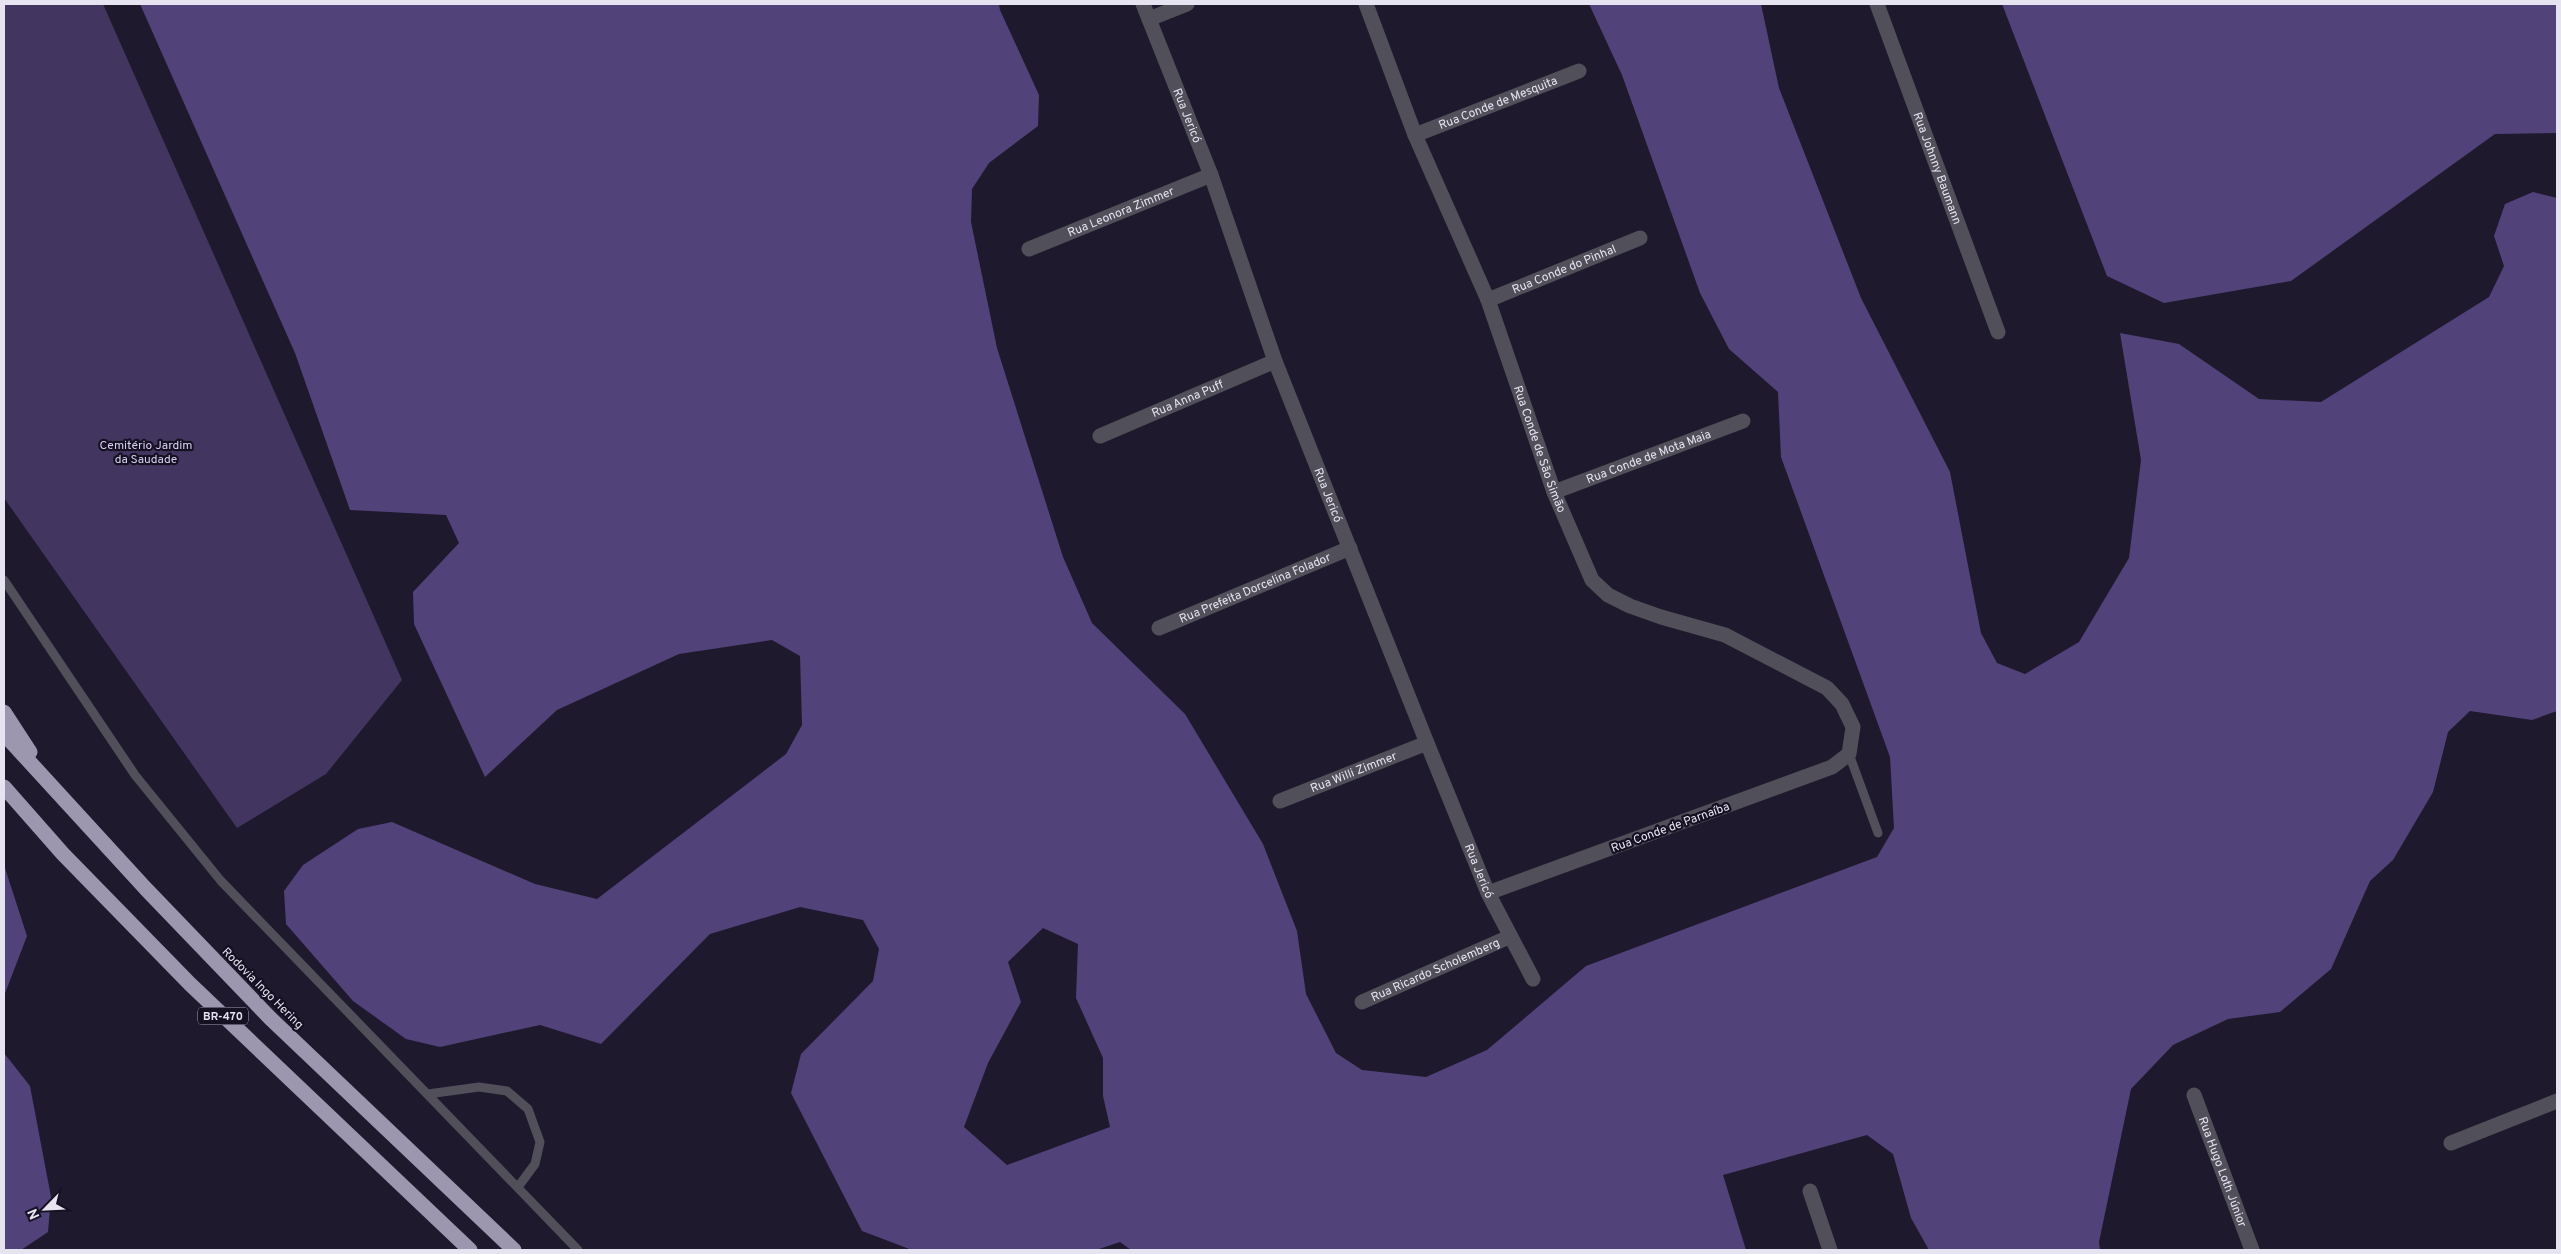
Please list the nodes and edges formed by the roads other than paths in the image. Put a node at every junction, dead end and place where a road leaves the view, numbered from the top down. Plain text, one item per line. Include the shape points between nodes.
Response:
1 (1143, 4) edge
2 (1187, 4) edge
3 (1366, 4) edge
4 (1877, 4) edge
5 (1149, 19) junction
6 (1579, 71) dead end
7 (1415, 135) junction
8 (1211, 175) junction
9 (1640, 238) dead end
10 (1029, 249) dead end
11 (1488, 300) junction
12 (1998, 332) dead end
13 (1276, 361) junction
14 (1743, 422) dead end
15 (1100, 436) dead end
16 (1554, 492) junction
17 (1350, 548) junction
18 (4, 580) edge
19 (1160, 628) dead end
20 (4, 712) edge
21 (4, 734) edge
22 (1427, 742) junction
23 (1849, 754) junction
24 (4, 787) edge
25 (59, 795) junction
26 (1280, 801) dead end
27 (1878, 832) dead end
28 (1488, 893) junction
29 (1509, 937) junction
30 (1533, 979) dead end
31 (1362, 1002) dead end
32 (428, 1094) junction
33 (2194, 1095) dead end
34 (2557, 1101) edge
35 (2451, 1143) dead end
36 (518, 1187) junction
37 (1810, 1191) dead end
38 (468, 1250) edge
39 (514, 1250) edge
40 (578, 1250) edge
41 (1830, 1250) edge
42 (2252, 1250) edge

1 - 5 street, Rua Jericó
2 - 5 street
3 - 7 street, Rua Conde de São Simão
4 - 12 street, Rua Johnny Baumann
5 - 8 street, Rua Jericó
6 - 7 street, Rua Conde de Mesquita
7 - 11 street, Rua Conde de São Simão
8 - 10 street, Rua Leonora Zimmer
8 - 13 street, Rua Jericó
9 - 11 street, Rua Conde do Pinhal
11 - 16 street, Rua Conde de São Simão
13 - 15 street, Rua Anna Puff
13 - 17 street, Rua Jericó
14 - 16 street, Rua Conde de Mota Maia
16 - 23 street, Rua Conde de São Simão via 1592,580 1608,595 1660,617 1726,635 1827,688 1842,704 1853,727
17 - 19 street, Rua Prefeita Dorcelina Folador
17 - 22 street, Rua Jericó
18 - 32 lane via 135,775 221,881
20 - 25 highway
21 - 25 highway, Rodovia Ingo Hering / BR-470
22 - 26 street, Rua Willi Zimmer
22 - 28 street, Rua Jericó
23 - 27 lane
23 - 28 street, Rua Conde de Parnaíba via 1832,768
24 - 38 highway, BR-470 via 63,854 190,984
25 - 39 highway, Rodovia Ingo Hering / BR-470 via 270,1018
28 - 29 street, Rua Jericó
29 - 30 street, Rua Jericó
29 - 31 street, Rua Ricardo Scholemberg
32 - 36 lane
32 - 36 lane via 479,1087 507,1091 528,1109 540,1142 535,1164
33 - 42 street, Rua Hugo Loth Júnior
34 - 35 street
36 - 40 lane
37 - 41 street

